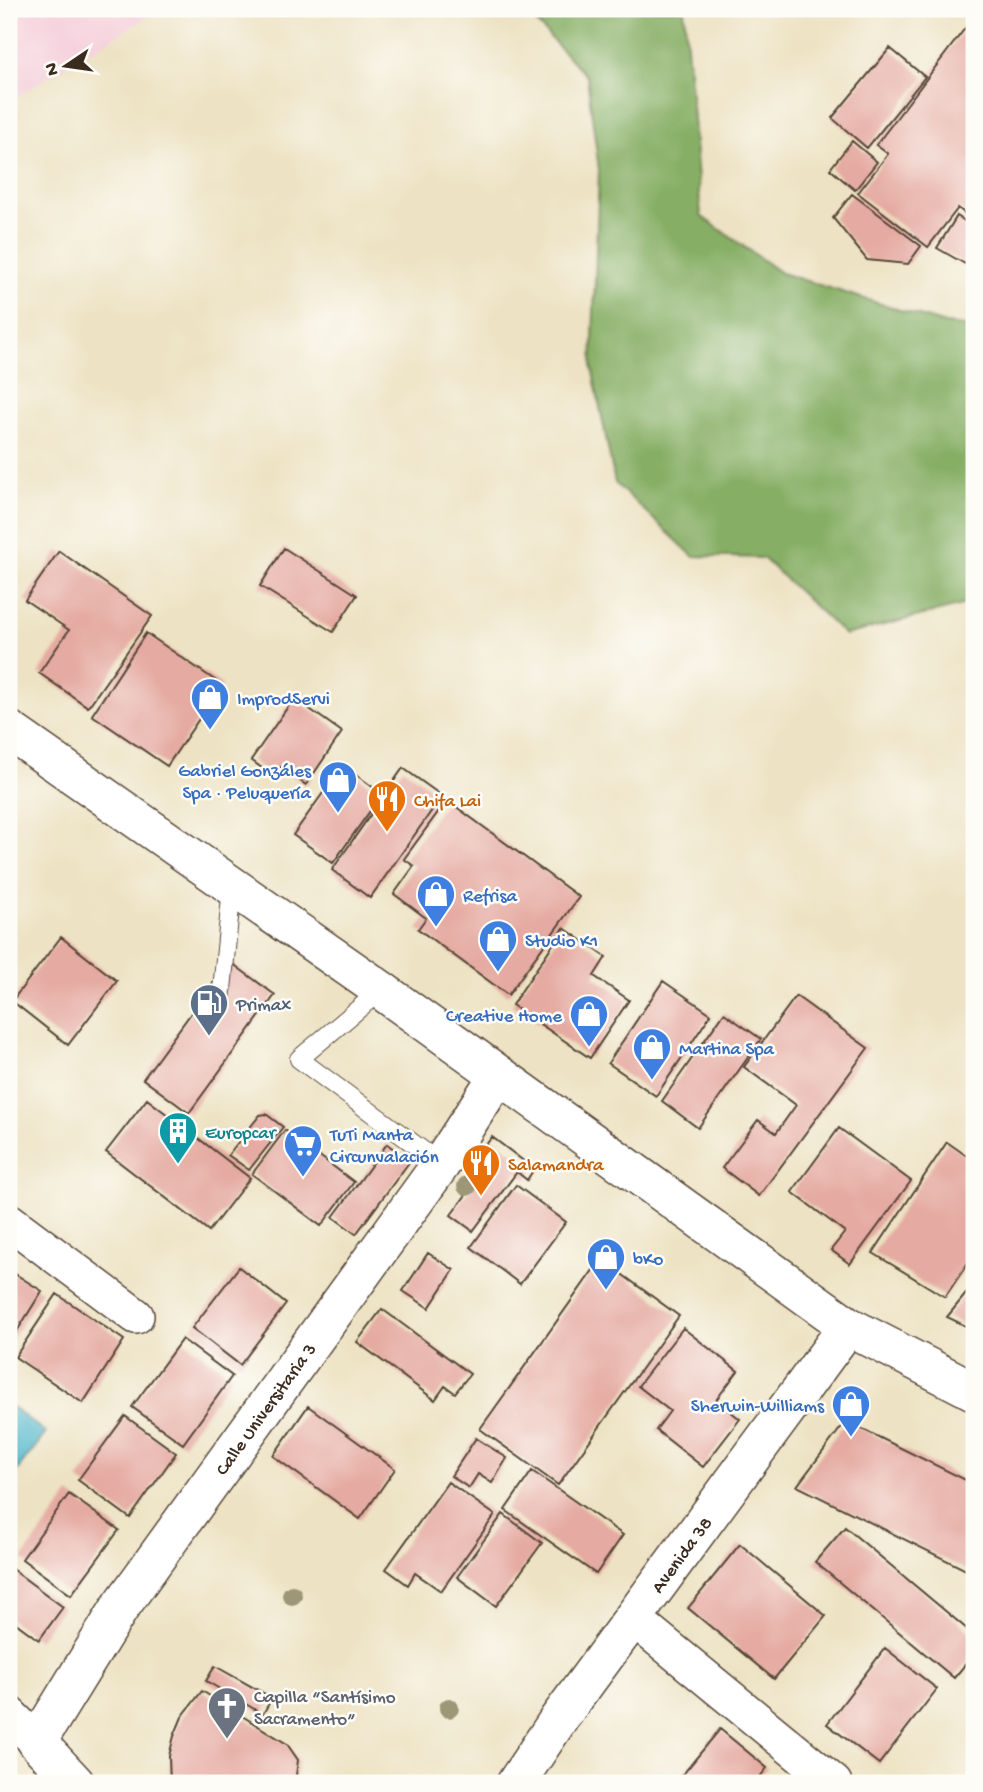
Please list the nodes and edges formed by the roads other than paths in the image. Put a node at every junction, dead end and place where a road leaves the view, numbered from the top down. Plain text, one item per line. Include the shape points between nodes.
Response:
1 (9, 730) edge
2 (232, 887) junction
3 (381, 990) junction
4 (221, 1000) dead end
5 (498, 1076) junction
6 (441, 1164) junction
7 (9, 1221) edge
8 (136, 1316) dead end
9 (848, 1326) junction
10 (974, 1391) edge
11 (634, 1619) junction
12 (9, 1714) edge
13 (37, 1742) junction
14 (75, 1783) edge
15 (516, 1783) edge
16 (834, 1783) edge

1 - 2 street
2 - 3 street
2 - 4 lane
3 - 5 street
3 - 6 lane via 299,1059
5 - 6 street, Calle Universitaria 3
5 - 9 street
6 - 13 street, Calle Universitaria 3 via 119,1609
7 - 8 street
9 - 10 street
9 - 11 street, Avenida 38
11 - 15 street, Avenida 38
11 - 16 street
12 - 13 street
13 - 14 street

